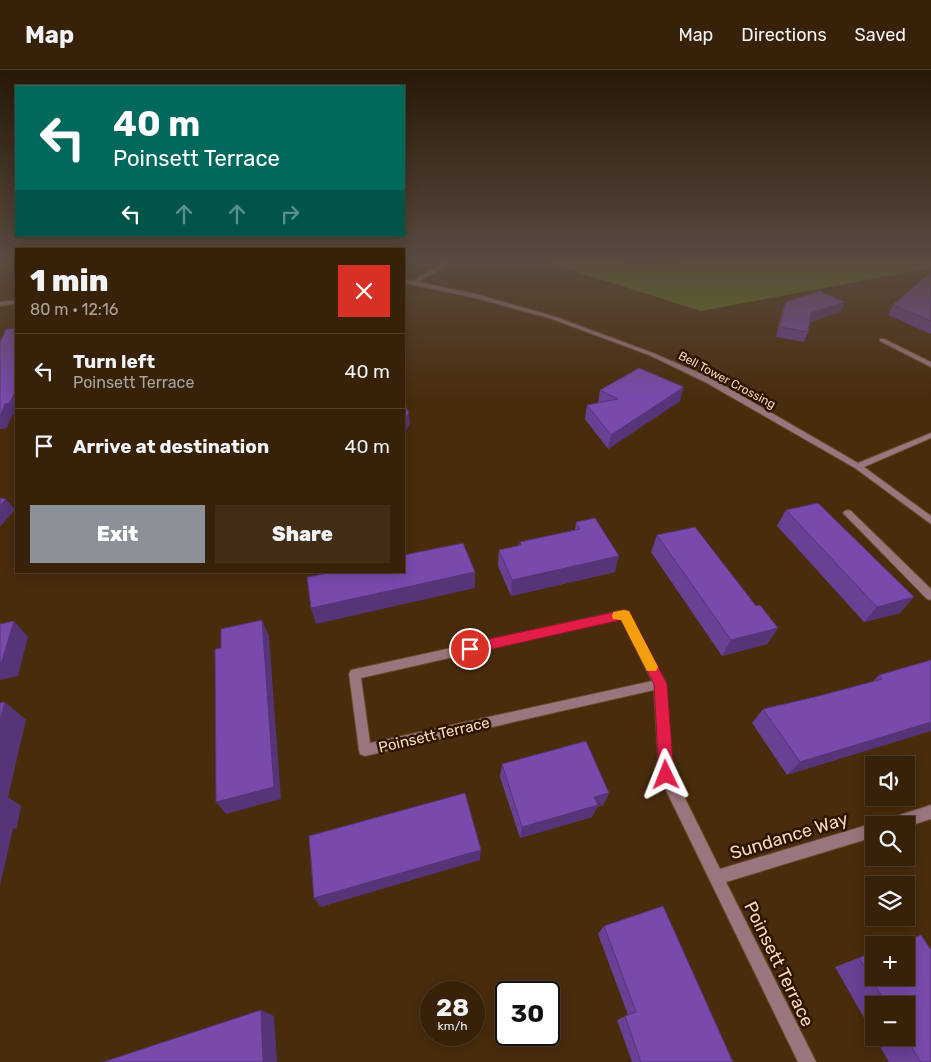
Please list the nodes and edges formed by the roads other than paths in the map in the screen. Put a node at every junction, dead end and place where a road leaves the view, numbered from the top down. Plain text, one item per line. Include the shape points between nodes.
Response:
1 (512, 306) edge
2 (882, 340) dead end
3 (931, 365) edge
4 (931, 435) edge
5 (858, 466) junction
6 (848, 513) dead end
7 (931, 522) edge
8 (931, 596) edge
9 (660, 684) junction
10 (931, 812) edge
11 (915, 817) edge
12 (865, 833) edge
13 (716, 878) junction
14 (807, 1062) edge

1 - 5 street, Bell Tower Crossing via 651,354 708,380
2 - 3 street
4 - 5 street
5 - 7 street, Bell Tower Crossing
6 - 8 street
9 - 9 street, Poinsett Terrace via 365,750 355,674 624,614
9 - 13 street, Poinsett Terrace via 666,775
10 - 11 street
12 - 13 street, Sundance Way
13 - 14 street, Poinsett Terrace

